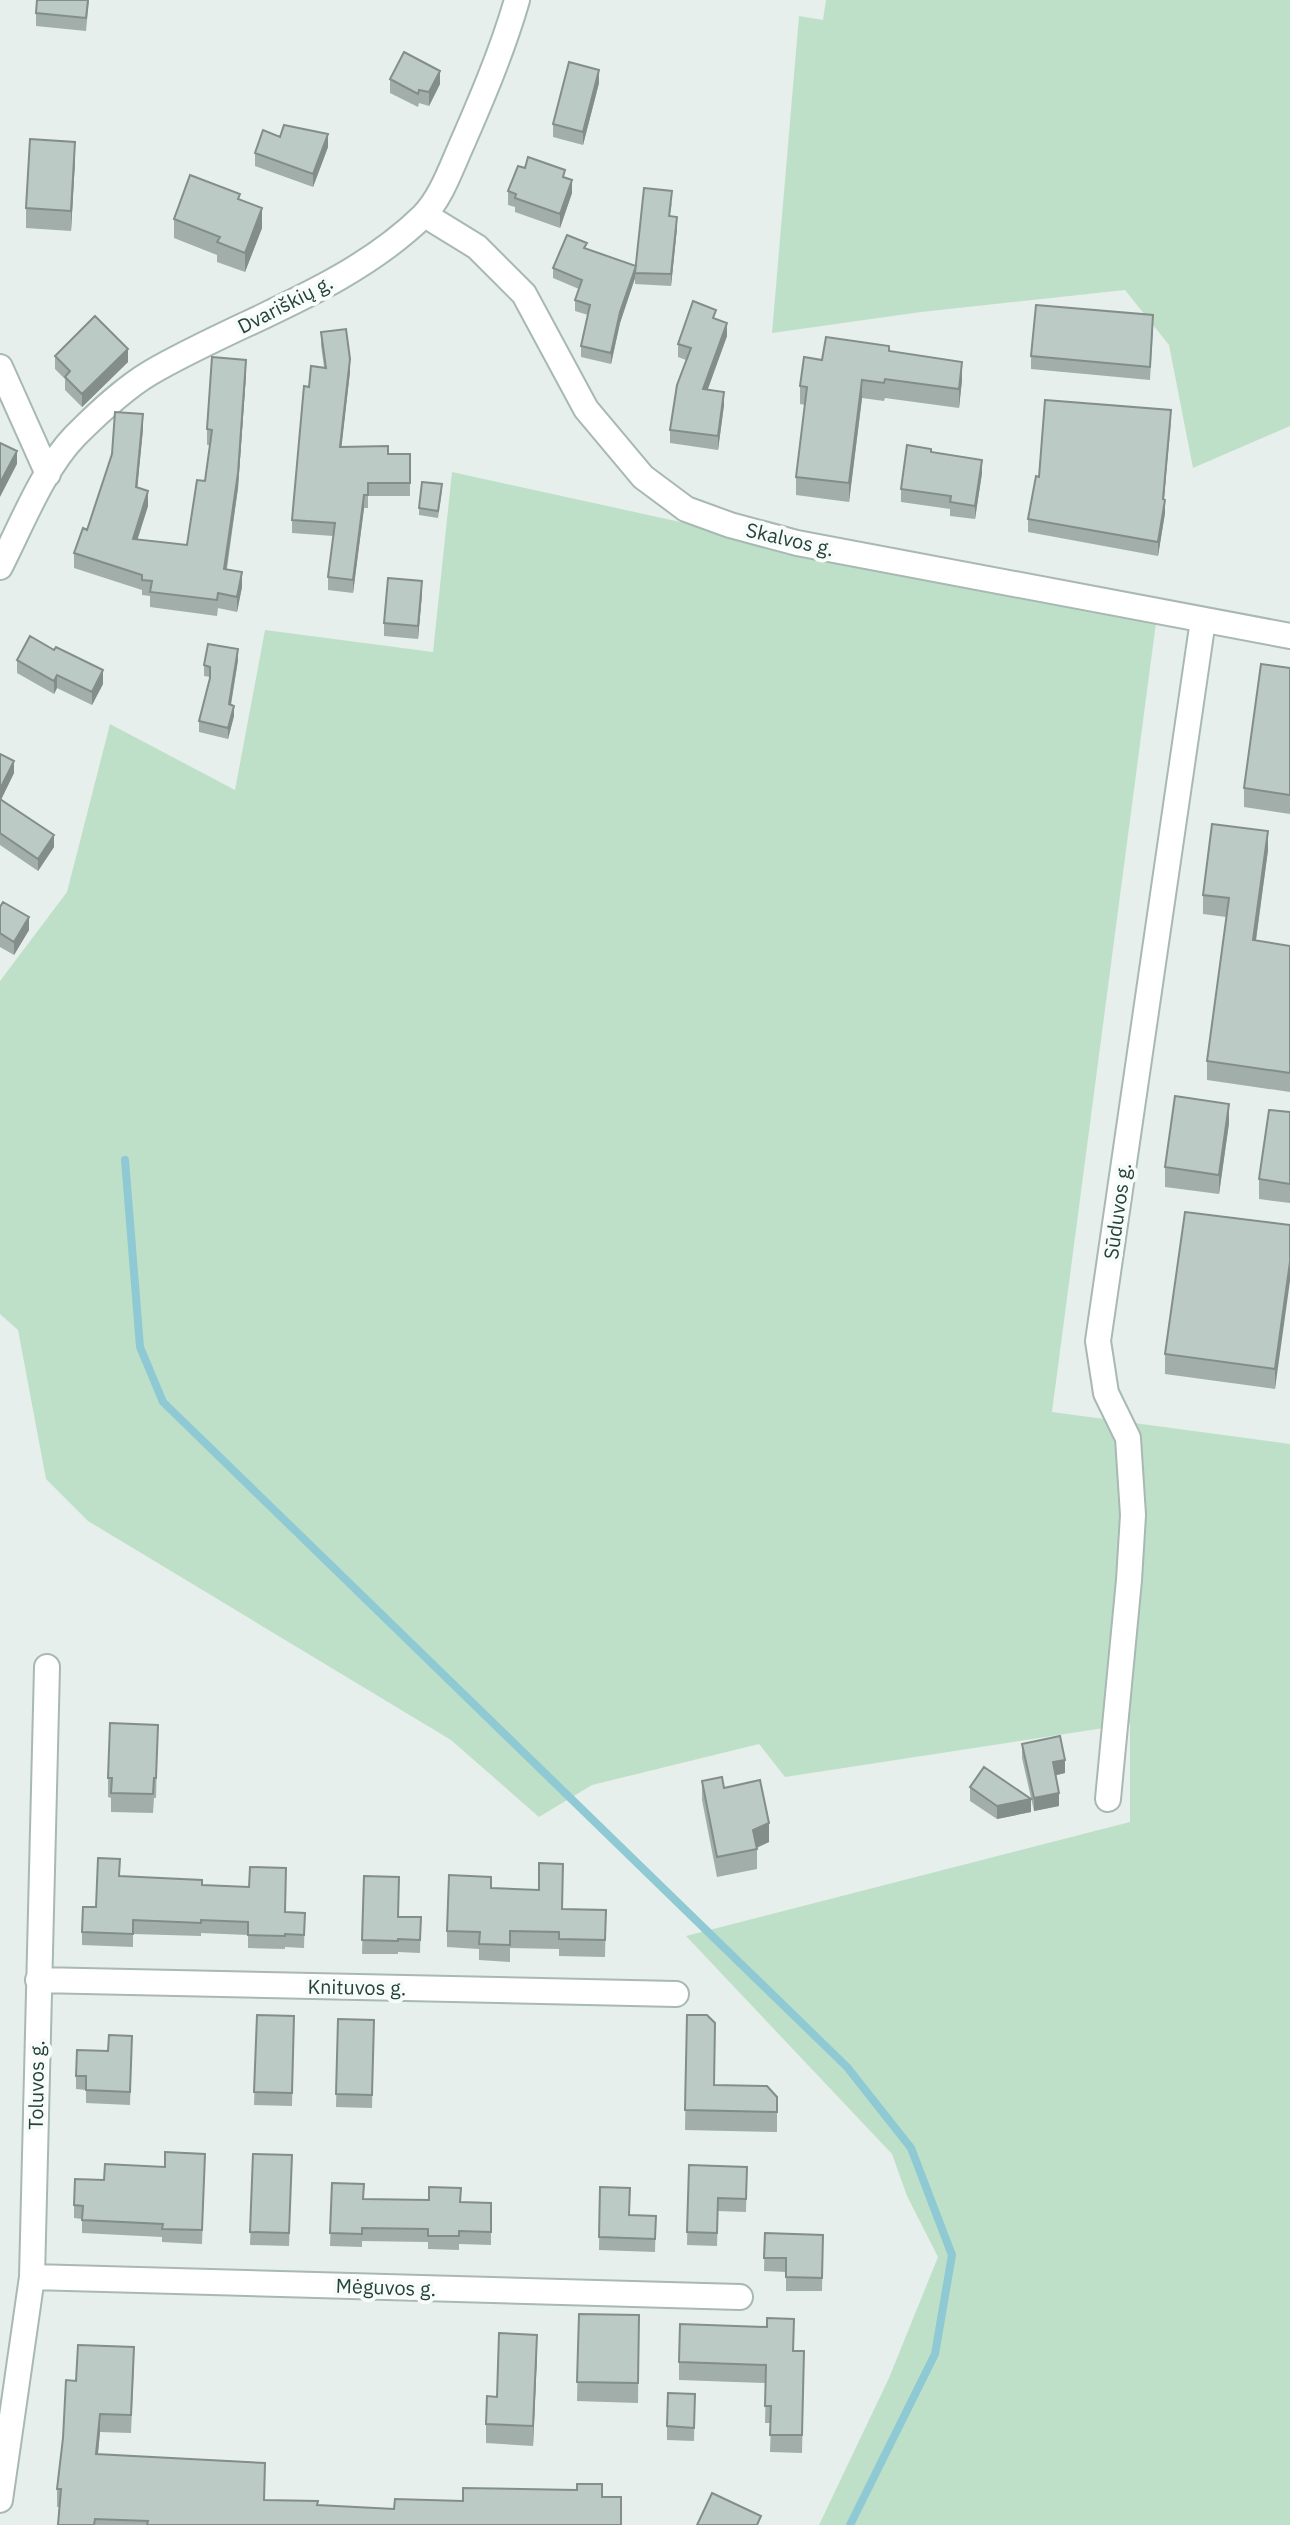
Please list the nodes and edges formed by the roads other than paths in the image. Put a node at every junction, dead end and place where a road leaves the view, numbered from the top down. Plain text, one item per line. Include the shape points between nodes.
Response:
1 (517, 0) edge
2 (425, 215) junction
3 (0, 367) edge
4 (48, 474) junction
5 (0, 567) edge
6 (1203, 620) junction
7 (1290, 636) edge
8 (47, 1667) dead end
9 (1108, 1799) dead end
10 (38, 1980) junction
11 (676, 1994) dead end
12 (32, 2277) junction
13 (740, 2297) dead end
14 (0, 2500) edge

1 - 2 street, Dvariškių g. via 470,126
2 - 4 street, Dvariškių g. via 332,282 147,375 73,438
2 - 6 street, Skalvos g. via 477,247 524,294 586,409 643,477 686,509 797,543
3 - 4 street
4 - 5 street, Dvariškių g.
6 - 7 street, Skalvos g.
6 - 9 street, Sūduvos g. via 1098,1341 1106,1393 1128,1438 1133,1515
8 - 10 street, Toluvos g.
10 - 11 street, Knituvos g.
10 - 12 street, Toluvos g.
12 - 13 street, Mėguvos g.
12 - 14 street, Toluvos g.

